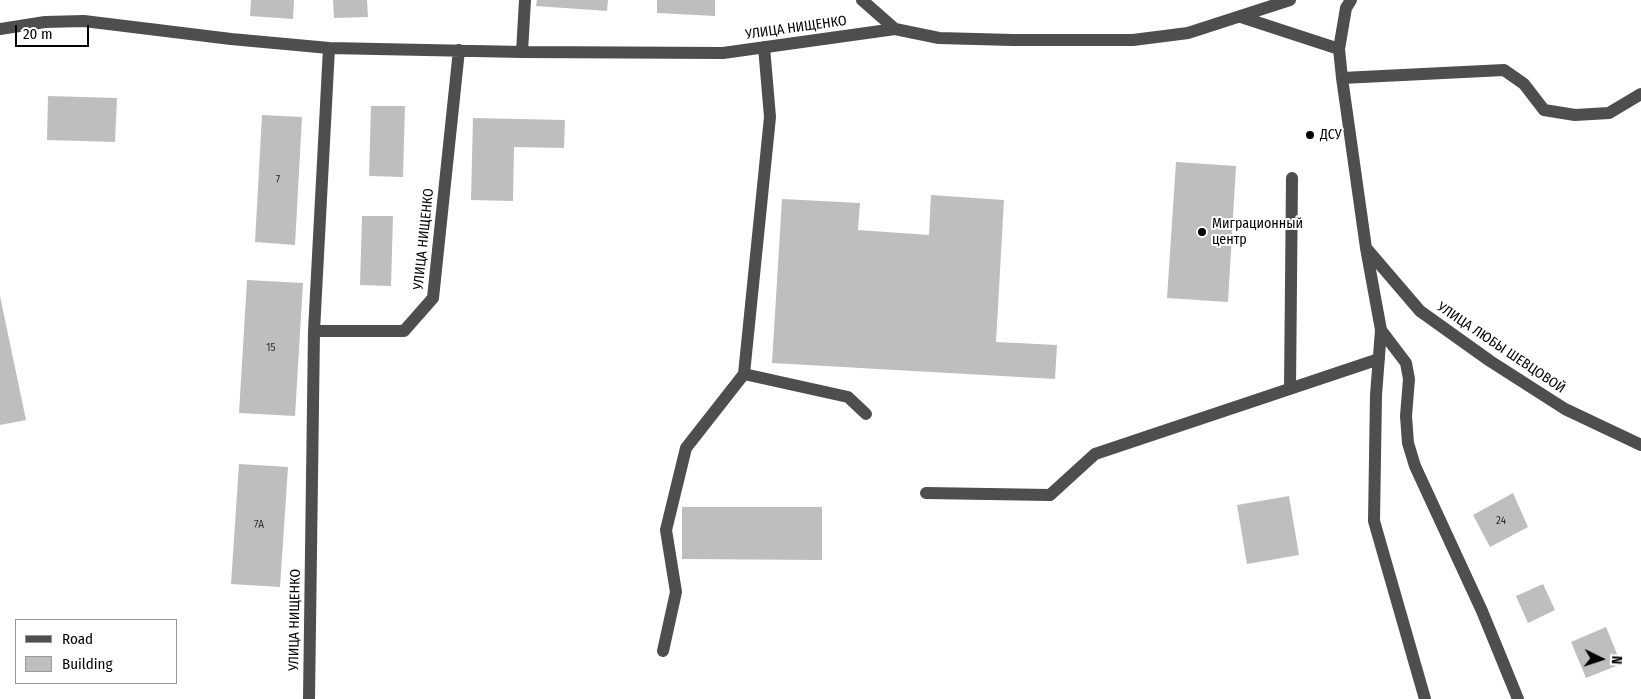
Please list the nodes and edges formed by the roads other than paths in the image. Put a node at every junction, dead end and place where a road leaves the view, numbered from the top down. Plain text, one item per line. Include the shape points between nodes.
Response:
1 (525, 0) edge
2 (862, 0) edge
3 (1290, 0) edge
4 (1351, 0) edge
5 (1241, 16) junction
6 (895, 29) junction
7 (0, 30) edge
8 (764, 47) junction
9 (329, 48) junction
10 (1340, 49) junction
11 (459, 50) junction
12 (522, 52) junction
13 (1342, 78) junction
14 (1641, 94) edge
15 (1292, 178) dead end
16 (1366, 248) junction
17 (1381, 330) junction
18 (314, 331) junction
19 (1379, 359) junction
20 (744, 374) junction
21 (1290, 388) junction
22 (866, 414) dead end
23 (1641, 445) edge
24 (926, 493) dead end
25 (663, 651) dead end
26 (309, 699) edge
27 (1425, 699) edge
28 (1518, 699) edge

1 - 12 street
2 - 6 street
3 - 5 street
4 - 10 street via 1346,8
5 - 6 street via 1188,33 1133,40 939,38
5 - 10 street
6 - 8 street, УЛИЦА НИЩЕНКО
7 - 9 street, УЛИЦА НИЩЕНКО via 45,22 84,21
8 - 12 street, УЛИЦА НИЩЕНКО via 722,53
8 - 20 street via 770,117
9 - 11 street, УЛИЦА НИЩЕНКО
9 - 18 street, УЛИЦА НИЩЕНКО
10 - 13 street
11 - 12 street, УЛИЦА НИЩЕНКО
11 - 18 street, УЛИЦА НИЩЕНКО via 433,298 404,331
13 - 14 street via 1504,70 1524,84 1544,110 1574,114 1609,113
13 - 16 street
15 - 21 street
16 - 17 street
16 - 23 street, УЛИЦА ЛЮБЫ ШЕВЦОВОЙ via 1420,311 1565,409
17 - 19 street
17 - 28 street via 1406,363 1409,379 1408,443 1415,466 1482,611
18 - 26 street, УЛИЦА НИЩЕНКО
19 - 21 street
19 - 27 street via 1374,521
20 - 22 street via 848,397
20 - 25 street via 686,448 666,530 676,592
21 - 24 street via 1095,454 1050,494

